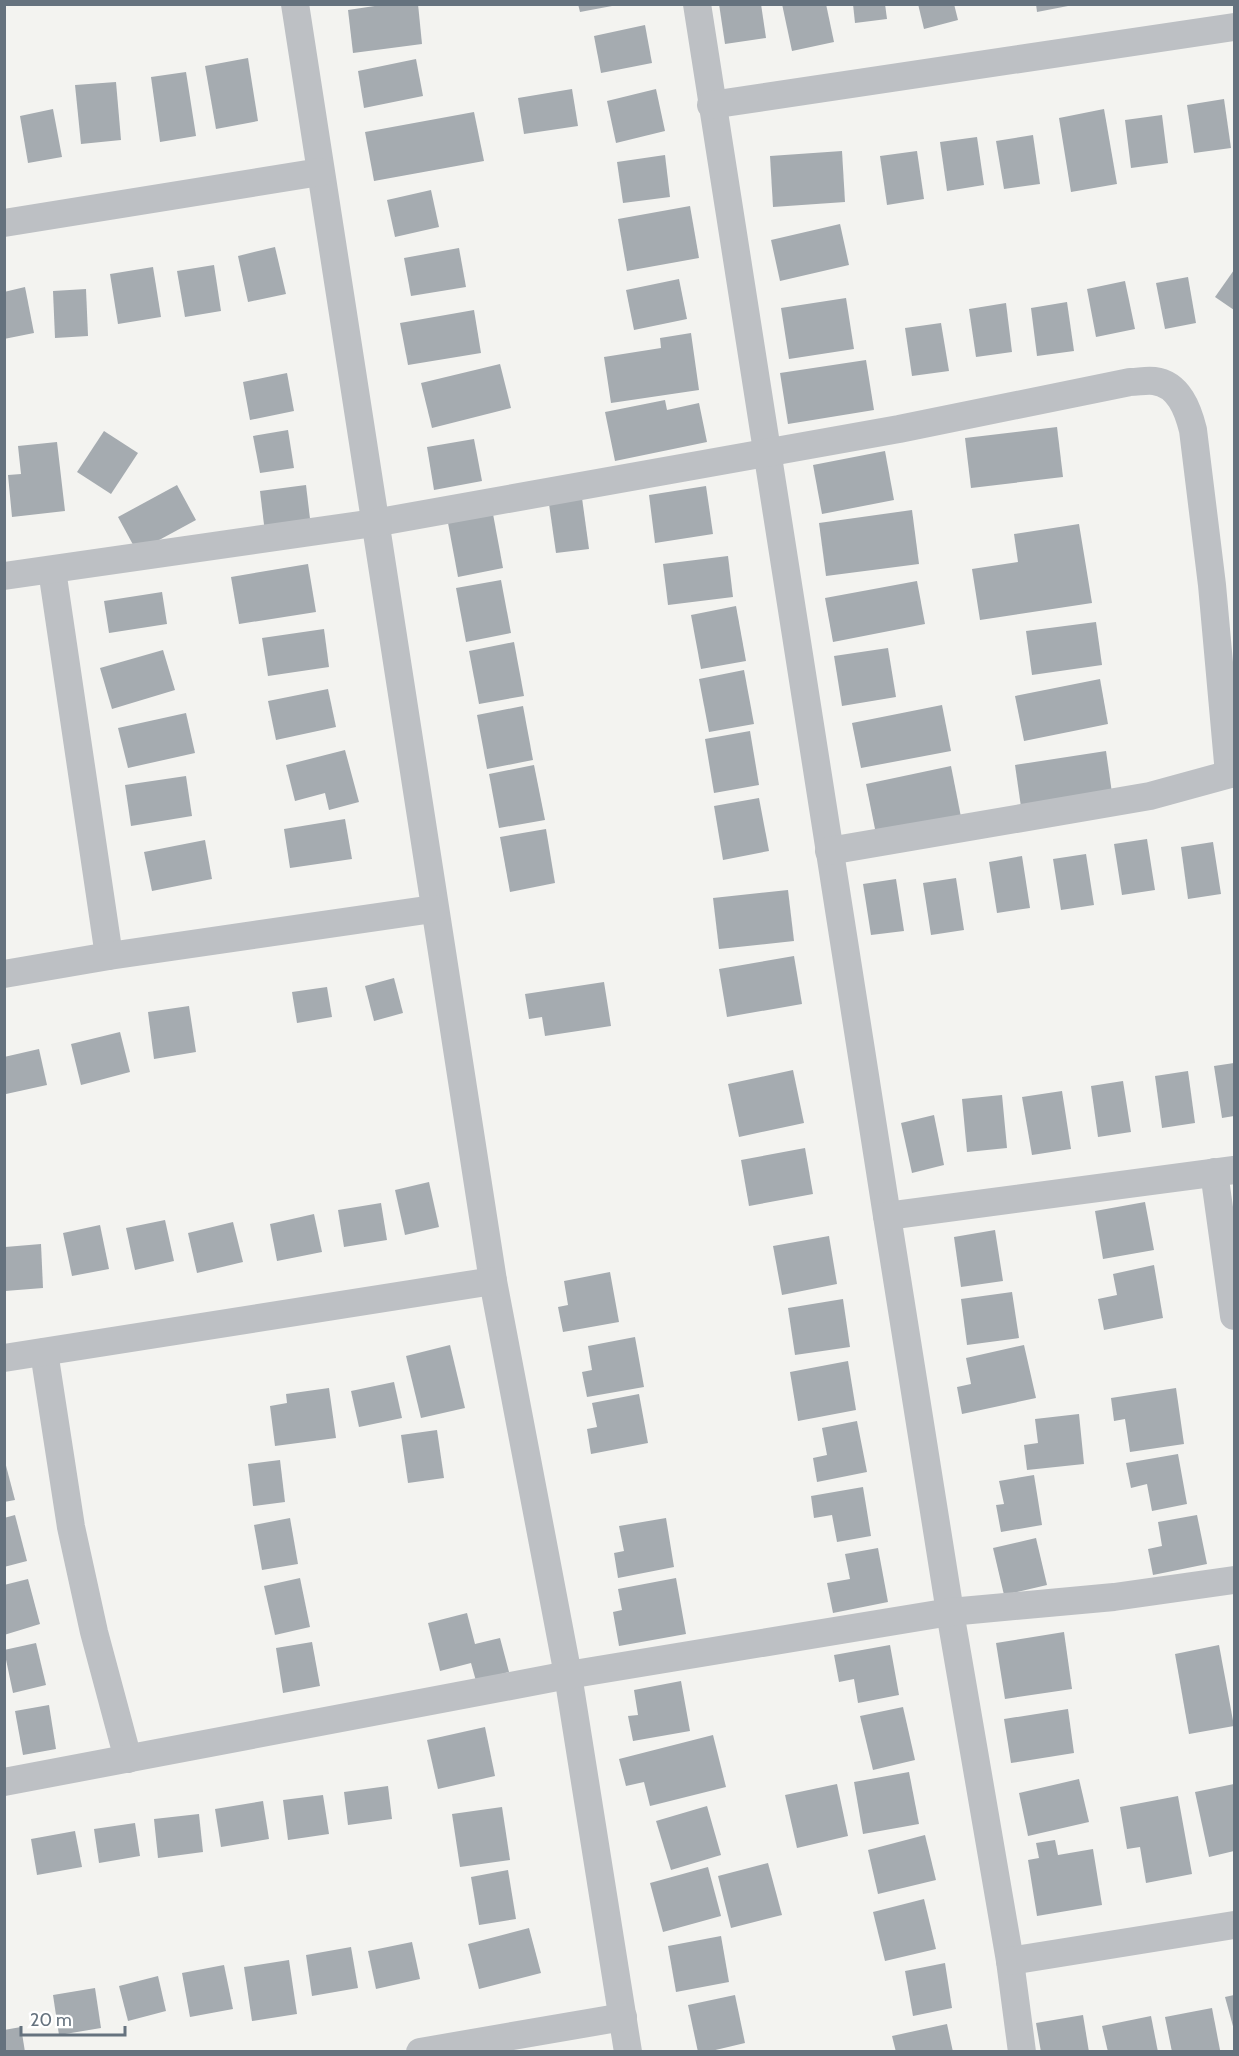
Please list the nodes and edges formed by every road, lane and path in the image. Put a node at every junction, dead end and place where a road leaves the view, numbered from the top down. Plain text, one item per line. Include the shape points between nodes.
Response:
1 (295, 4) edge
2 (697, 4) edge
3 (1234, 27) edge
4 (711, 105) junction
5 (320, 172) junction
6 (4, 223) edge
7 (767, 452) junction
8 (374, 523) junction
9 (52, 570) junction
10 (4, 576) edge
11 (1232, 774) edge
12 (829, 851) junction
13 (434, 909) junction
14 (109, 956) junction
15 (4, 974) edge
16 (1224, 1171) edge
17 (887, 1216) junction
18 (492, 1281) junction
19 (1234, 1316) edge
20 (44, 1352) junction
21 (4, 1358) edge
22 (1234, 1580) edge
23 (950, 1612) junction
24 (568, 1675) junction
25 (128, 1759) junction
26 (4, 1782) edge
27 (1234, 1925) edge
28 (1010, 1961) junction
29 (623, 2017) junction
30 (420, 2052) edge
31 (627, 2052) edge
32 (1022, 2052) edge

1 - 5 street
2 - 4 street
3 - 4 street
4 - 7 street
5 - 6 street
5 - 8 street
7 - 8 street
7 - 11 street via 1130,382 1156,381 1175,391 1187,408 1193,430
7 - 12 street
8 - 9 street
8 - 13 street
9 - 10 street
9 - 14 street
11 - 12 street via 1150,796
12 - 17 street
13 - 14 street
13 - 18 street
14 - 15 street
16 - 17 street
16 - 19 street
17 - 23 street
18 - 20 street
18 - 24 street
20 - 21 street
20 - 25 street via 71,1527
22 - 23 street via 1114,1598
23 - 24 street
23 - 28 street
24 - 25 street
24 - 29 street
25 - 26 street
27 - 28 street
28 - 32 street
29 - 30 street
29 - 31 street

